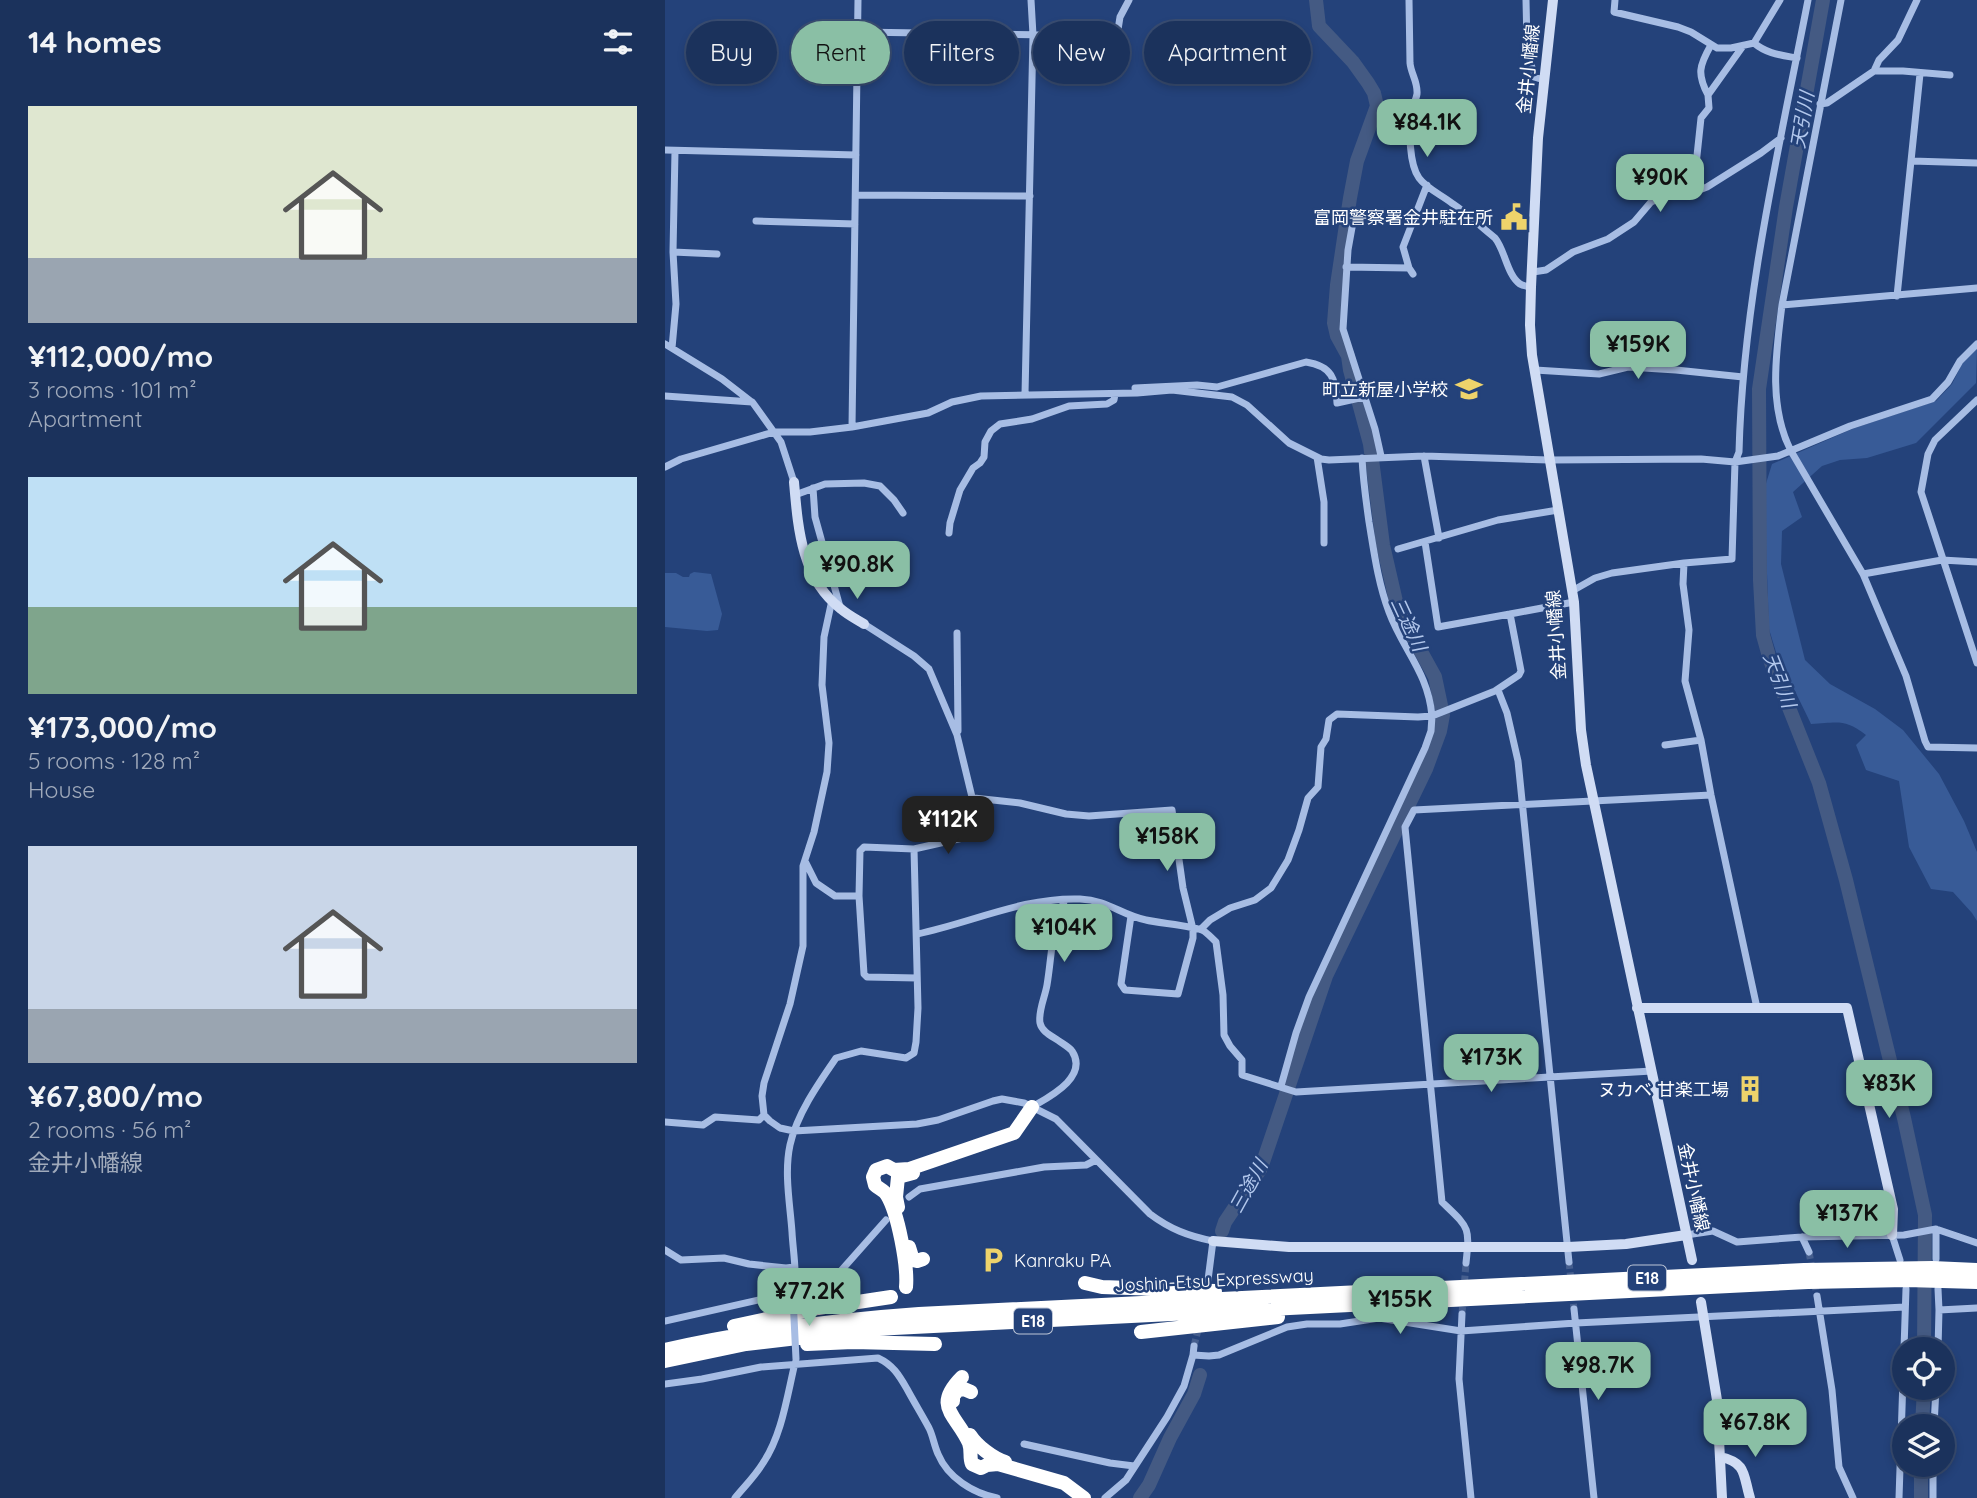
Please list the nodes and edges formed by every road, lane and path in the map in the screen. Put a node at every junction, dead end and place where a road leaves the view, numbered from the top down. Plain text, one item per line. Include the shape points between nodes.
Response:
1 (858, 0) edge
2 (1031, 0) edge
3 (1129, 0) edge
4 (1409, 0) edge
5 (1526, 0) edge
6 (1553, 0) edge
7 (1615, 0) edge
8 (1780, 0) edge
9 (1808, 0) edge
10 (1840, 0) edge
11 (1917, 0) edge
12 (858, 21) edge
13 (1119, 21) edge
14 (890, 33) edge
15 (1033, 35) junction
16 (1754, 43) junction
17 (1711, 45) junction
18 (1744, 45) junction
19 (1797, 58) junction
20 (1874, 71) junction
21 (1920, 74) junction
22 (1950, 75) dead end
23 (1544, 80) junction
24 (857, 84) edge
25 (1708, 95) junction
26 (1820, 104) junction
27 (1781, 138) junction
28 (665, 150) edge
29 (675, 151) junction
30 (856, 155) junction
31 (1912, 161) junction
32 (1977, 163) edge
33 (1427, 186) junction
34 (1693, 193) junction
35 (856, 195) junction
36 (1030, 196) junction
37 (1355, 211) dead end
38 (756, 221) dead end
39 (855, 224) junction
40 (673, 252) junction
41 (717, 254) dead end
42 (1346, 267) junction
43 (1533, 272) junction
44 (1531, 287) junction
45 (1977, 288) edge
46 (1897, 296) junction
47 (1782, 305) junction
48 (1977, 344) edge
49 (668, 346) edge
50 (1535, 370) junction
51 (1743, 377) junction
52 (1135, 388) dead end
53 (1025, 394) junction
54 (1115, 394) junction
55 (665, 396) edge
56 (1364, 397) junction
57 (1977, 400) edge
58 (753, 402) junction
59 (852, 427) junction
60 (774, 432) junction
61 (1791, 451) junction
62 (1381, 456) junction
63 (1424, 456) junction
64 (1317, 457) junction
65 (1362, 458) junction
66 (1549, 460) junction
67 (1735, 462) junction
68 (665, 467) edge
69 (794, 482) joint
70 (813, 488) junction
71 (795, 495) junction
72 (1557, 510) junction
73 (903, 513) dead end
74 (949, 533) dead end
75 (1439, 538) junction
76 (1425, 542) junction
77 (1324, 543) dead end
78 (1398, 549) dead end
79 (1942, 560) junction
80 (1977, 562) edge
81 (1684, 563) junction
82 (1863, 574) junction
83 (1573, 597) junction
84 (836, 604) junction
85 (1510, 614) junction
86 (864, 624) joint
87 (957, 633) dead end
88 (1977, 663) edge
89 (1497, 690) junction
90 (1432, 716) junction
91 (957, 735) junction
92 (1701, 740) junction
93 (1665, 746) dead end
94 (1977, 748) edge
95 (1711, 795) junction
96 (974, 798) junction
97 (1593, 800) junction
98 (1523, 805) junction
99 (914, 849) junction
100 (805, 861) junction
101 (859, 896) junction
102 (1065, 900) junction
103 (1131, 916) junction
104 (1197, 929) junction
105 (917, 934) junction
106 (918, 978) junction
107 (1637, 1008) junction
108 (1757, 1008) junction
109 (1651, 1071) junction
110 (1550, 1076) junction
111 (1430, 1083) junction
112 (1281, 1086) junction
113 (1032, 1107) junction
114 (764, 1115) junction
115 (665, 1122) edge
116 (794, 1131) junction
117 (1096, 1160) junction
118 (909, 1197) dead end
119 (886, 1220) dead end
120 (1936, 1229) junction
121 (1686, 1235) junction
122 (1892, 1235) junction
123 (1802, 1237) junction
124 (1213, 1241) junction
125 (1977, 1243) edge
126 (1568, 1247) junction
127 (1467, 1248) junction
128 (665, 1250) edge
129 (1809, 1252) tunnel mouth
130 (923, 1259) dead end
131 (1692, 1260) dead end
132 (1569, 1262) tunnel mouth
133 (1466, 1263) tunnel mouth
134 (794, 1267) junction
135 (1977, 1270) edge
136 (1905, 1274) junction
137 (1935, 1274) junction
138 (1208, 1280) dead end
139 (1977, 1282) edge
140 (1085, 1283) dead end
141 (906, 1287) dead end
142 (1388, 1291) junction
143 (794, 1295) junction
144 (1817, 1296) tunnel mouth
145 (891, 1297) dead end
146 (1404, 1302) junction
147 (1701, 1302) dead end
148 (1905, 1307) junction
149 (1977, 1308) edge
150 (1574, 1309) tunnel mouth
151 (1821, 1310) junction
152 (1939, 1310) junction
153 (1462, 1314) tunnel mouth
154 (1704, 1316) junction
155 (665, 1321) edge
156 (1576, 1323) junction
157 (1461, 1331) junction
158 (1141, 1332) dead end
159 (1938, 1337) edge
160 (935, 1344) dead end
161 (1195, 1346) tunnel mouth
162 (665, 1347) edge
163 (1193, 1355) junction
164 (665, 1361) edge
165 (795, 1362) junction
166 (962, 1377) dead end
167 (665, 1384) edge
168 (971, 1392) dead end
169 (1024, 1444) dead end
170 (1721, 1457) junction
171 (1134, 1466) junction
172 (1933, 1477) edge
173 (735, 1498) edge
174 (997, 1498) edge
175 (1086, 1498) edge
176 (1105, 1498) edge
177 (1471, 1498) edge
178 (1594, 1498) edge
179 (1722, 1498) edge
180 (1750, 1498) edge
181 (1853, 1498) edge
182 (1899, 1498) edge
183 (1933, 1498) edge

1 - 12 street
2 - 15 street
3 - 13 street
4 - 33 street via 1410,63 1417,93 1411,114 1411,153
5 - 23 street via 1527,45 1534,77
6 - 23 main road, 金井小幡線
7 - 17 street via 1614,12 1678,27
8 - 16 street
9 - 19 street
10 - 26 street
11 - 20 street via 1898,40
14 - 15 street
15 - 36 street
16 - 18 street
16 - 19 street via 1770,53
17 - 18 street
17 - 25 street via 1700,63 1701,82
18 - 25 street
19 - 27 street
20 - 21 street
20 - 26 street
21 - 22 street
21 - 31 street
23 - 43 main road, 金井小幡線
24 - 30 street
25 - 34 street
26 - 47 street
27 - 34 street
27 - 51 street via 1755,271
28 - 29 street
29 - 30 street
29 - 40 street
30 - 35 street
31 - 32 street
31 - 46 street
33 - 42 street via 1403,247 1411,271
33 - 44 street via 1495,238 1519,284
34 - 43 street via 1651,202 1634,222 1608,239
35 - 36 street
35 - 39 street
36 - 53 street
37 - 42 street
38 - 39 street
39 - 59 street
40 - 41 street
40 - 49 street via 676,304
42 - 56 street via 1343,330
43 - 44 main road, 金井小幡線
44 - 50 main road, 金井小幡線
45 - 46 street
46 - 47 street
47 - 61 street via 1777,395 1783,434
48 - 61 street via 1932,399
49 - 58 street
50 - 51 street via 1599,374 1628,367
50 - 66 main road, 金井小幡線
51 - 67 street
52 - 56 street via 1217,387 1307,362 1326,368 1336,390 1336,403
53 - 54 street
53 - 59 street via 981,396
54 - 64 street via 1172,390 1232,397 1289,443
54 - 74 street via 1107,404 1069,406 1000,424 991,431 984,457 960,490
55 - 58 street
56 - 62 street
57 - 79 street via 1935,440 1928,454 1921,492
58 - 60 street
59 - 60 street
60 - 68 street
60 - 69 street
61 - 67 street
61 - 82 street
62 - 63 street
62 - 65 street
63 - 66 street
63 - 75 street
64 - 65 street
64 - 77 street
65 - 90 street via 1381,586 1394,624 1419,667
66 - 67 street
66 - 72 main road, 金井小幡線
67 - 81 street via 1732,559
69 - 71 main road
70 - 71 street
70 - 73 street via 825,484 880,486
70 - 84 street via 814,517
71 - 84 main road via 808,566
72 - 75 street via 1498,520
72 - 83 main road, 金井小幡線
75 - 76 street
76 - 78 street
76 - 85 street via 1438,627
79 - 80 street
79 - 82 street
79 - 88 street
81 - 83 street via 1595,578
81 - 92 street via 1689,629 1685,681
82 - 94 street via 1906,676 1928,747
83 - 85 street
83 - 97 main road, 金井小幡線 via 1581,730
84 - 86 main road
84 - 100 street via 824,637 827,772
85 - 89 street via 1521,671
86 - 91 street via 929,669
87 - 91 street
89 - 90 street
89 - 98 street via 1518,761
90 - 104 street via 1337,713 1329,720 1321,747 1318,787 1308,798 1288,860 1271,888
90 - 112 street via 1425,748 1309,998
91 - 96 street
92 - 93 street
92 - 95 street
95 - 97 street
95 - 108 street
96 - 99 street via 980,830 976,835
96 - 104 street via 1089,816 1172,810 1183,888
97 - 98 street
97 - 107 main road, 金井小幡線
98 - 110 street
98 - 111 street via 1414,810 1405,827
99 - 101 street via 864,847 860,851
99 - 105 street
100 - 101 street via 816,883 835,896
100 - 114 street via 803,946 764,1083
101 - 106 street via 864,974
102 - 103 street via 1108,903
102 - 105 street via 1011,907
102 - 113 street via 1055,926 1039,1019 1045,1031 1072,1051 1075,1070 1059,1091
103 - 104 street
103 - 104 street via 1121,984 1125,990 1178,993
104 - 112 street via 1216,942 1224,1035 1242,1060 1242,1075
105 - 106 street
106 - 116 street via 914,1053 906,1058 861,1051 836,1058
107 - 108 main road
107 - 109 main road, 金井小幡線
108 - 122 main road via 1847,1007 1893,1209
109 - 110 street
109 - 121 main road, 金井小幡線
110 - 111 street
110 - 126 street
111 - 112 street via 1296,1091
111 - 127 street via 1442,1202 1468,1232
113 - 116 street via 1003,1100 917,1124
113 - 117 street via 1056,1119
113 - 130 highway via 1028,1125 1015,1138 898,1177 896,1196 910,1253 913,1260
113 - 141 highway via 1014,1133 909,1169 887,1166 876,1170 874,1181 890,1200 905,1256
114 - 115 street via 759,1120 715,1117 703,1125
114 - 116 street via 780,1128
116 - 134 street via 788,1176
117 - 118 street via 920,1189
117 - 124 street via 1164,1225
119 - 143 street via 831,1282
120 - 122 street
120 - 125 street
120 - 137 street
121 - 123 street via 1713,1231 1737,1242
121 - 126 main road
121 - 131 main road, 金井小幡線
122 - 123 street
122 - 136 street
123 - 129 street
124 - 127 main road via 1289,1247
124 - 138 street
126 - 127 main road
126 - 132 street
127 - 133 street
128 - 134 street via 681,1260 724,1258
134 - 143 street
135 - 137 highway, Joshin-Etsu Expressway / E18
136 - 137 highway, Joshin-Etsu Expressway / E18
136 - 142 highway, Joshin-Etsu Expressway / E18 via 1815,1269
136 - 146 highway, Joshin-Etsu Expressway / E18
136 - 148 street
137 - 139 highway, Joshin-Etsu Expressway / E18
137 - 152 street
140 - 142 highway via 1223,1292
142 - 162 highway, Joshin-Etsu Expressway / E18 via 877,1317
143 - 155 street
143 - 165 street, bridge
144 - 151 street
145 - 162 highway via 779,1316
146 - 158 highway
146 - 164 highway, Joshin-Etsu Expressway / E18 via 833,1332
147 - 154 main road
148 - 151 street
148 - 182 street
149 - 152 street
150 - 156 street
151 - 154 street
151 - 181 street via 1839,1467
152 - 159 street
153 - 157 street
154 - 156 street
154 - 170 main road
156 - 157 street
156 - 178 street
157 - 163 street via 1379,1318 1307,1324 1287,1327 1219,1355
157 - 177 street via 1459,1379
160 - 164 highway via 787,1345
161 - 163 street
163 - 171 street via 1184,1386
165 - 167 street
165 - 173 street via 772,1445
165 - 174 street via 878,1358 889,1363 949,1472 964,1486
166 - 175 highway via 946,1399 969,1443 972,1464 981,1468 998,1464 1063,1483
168 - 175 highway via 958,1390 953,1402 980,1447 999,1460 1067,1480
169 - 171 street
170 - 179 main road
170 - 180 main road via 1742,1468
171 - 176 street
172 - 183 street

